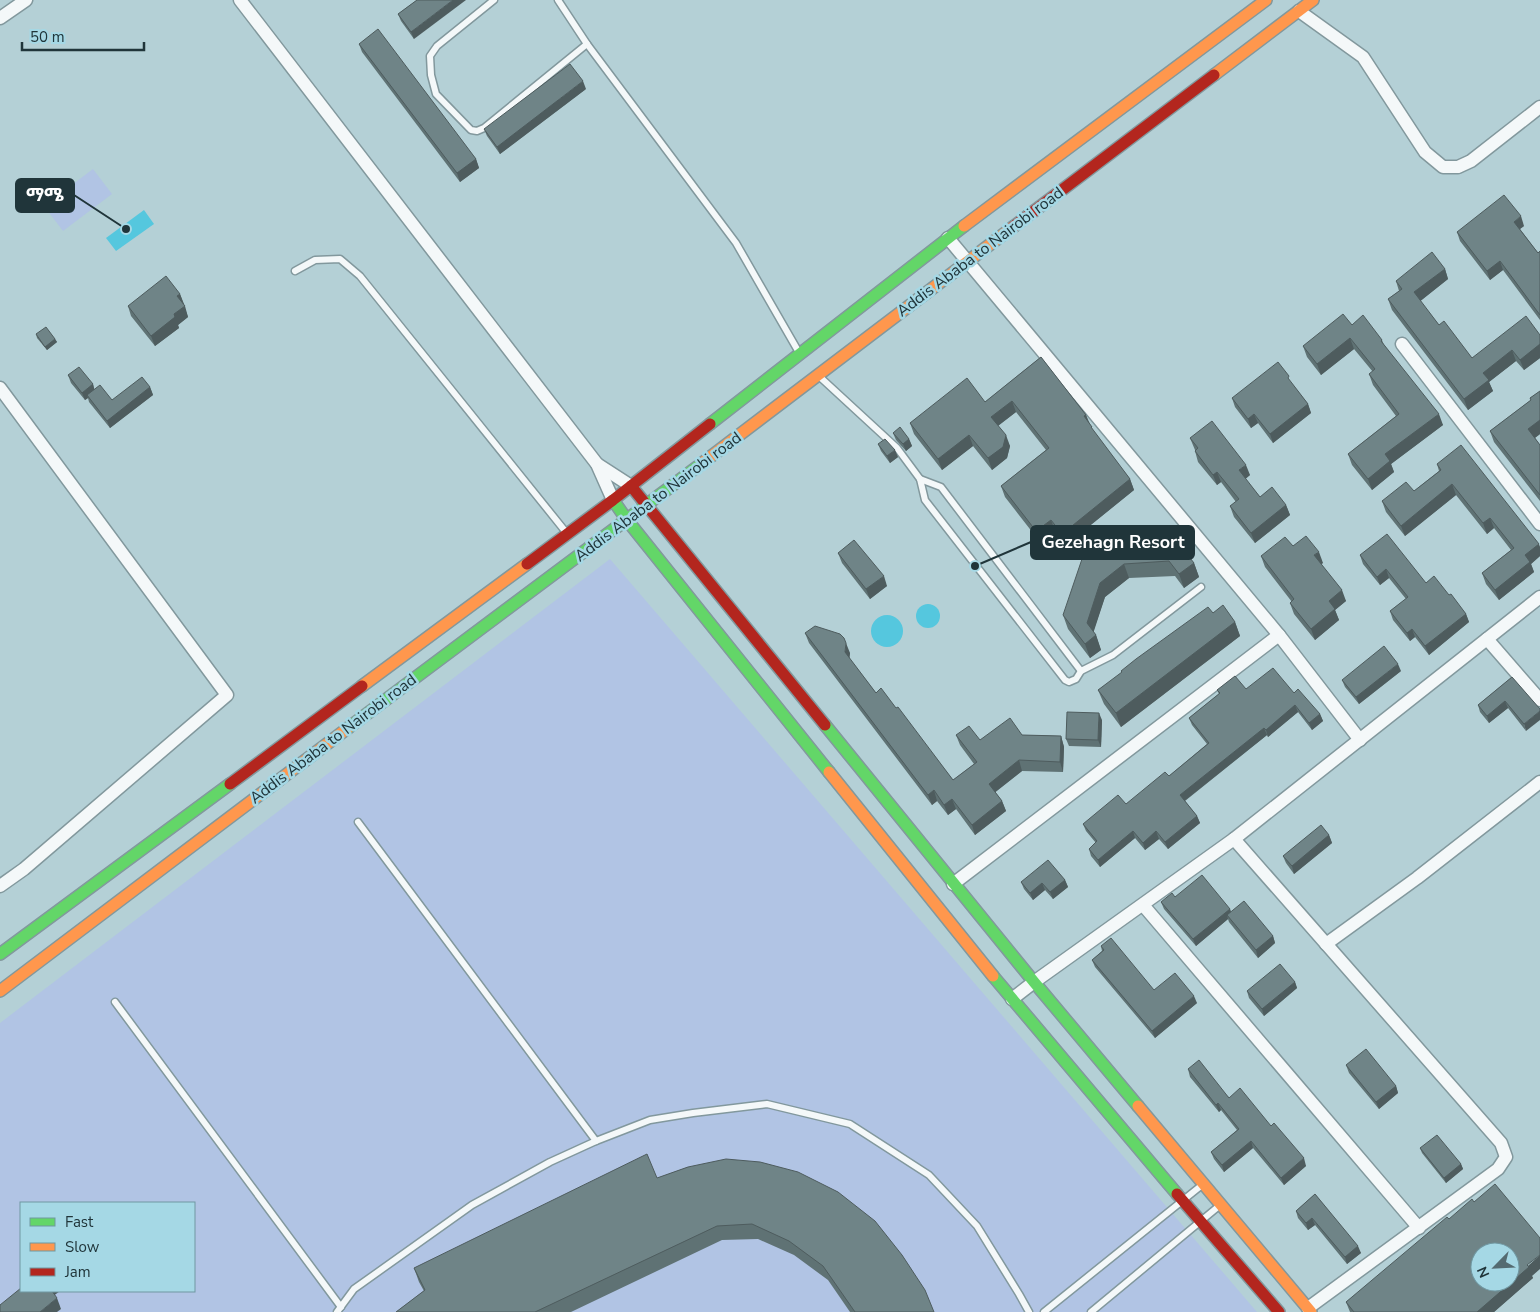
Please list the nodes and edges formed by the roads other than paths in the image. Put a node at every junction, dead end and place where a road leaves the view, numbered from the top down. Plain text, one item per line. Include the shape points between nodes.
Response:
1 (26, 0) edge
2 (240, 0) edge
3 (494, 0) edge
4 (558, 0) edge
5 (1266, 0) edge
6 (1313, 0) edge
7 (1299, 11) junction
8 (0, 18) edge
9 (587, 44) junction
10 (1540, 108) edge
11 (948, 238) junction
12 (968, 262) junction
13 (295, 271) dead end
14 (1402, 344) dead end
15 (800, 353) junction
16 (818, 375) junction
17 (0, 388) edge
18 (597, 464) junction
19 (920, 479) junction
20 (631, 486) junction
21 (613, 500) junction
22 (646, 506) junction
23 (627, 520) junction
24 (1540, 524) edge
25 (567, 534) junction
26 (1201, 587) dead end
27 (1540, 597) edge
28 (1279, 635) junction
29 (1487, 639) junction
30 (1081, 671) junction
31 (1540, 700) edge
32 (1360, 740) junction
33 (1540, 782) edge
34 (358, 822) dead end
35 (1234, 840) junction
36 (954, 884) junction
37 (0, 886) edge
38 (1142, 905) junction
39 (1326, 944) junction
40 (0, 954) edge
41 (1034, 982) junction
42 (0, 991) edge
43 (1012, 999) junction
44 (115, 1002) dead end
45 (596, 1141) junction
46 (1203, 1184) junction
47 (1183, 1201) junction
48 (1220, 1204) junction
49 (1201, 1222) junction
50 (1419, 1228) junction
51 (339, 1309) edge
52 (1309, 1310) edge
53 (1029, 1312) edge
54 (1044, 1312) edge
55 (1091, 1312) edge
56 (1279, 1312) edge

1 - 8 street
2 - 18 street
3 - 9 lane via 437,46 430,56 436,94 471,130 484,128
4 - 9 lane
5 - 11 main road, Addis Ababa to Nairobi road
6 - 7 main road, Addis Ababa to Nairobi road
7 - 10 street via 1363,57 1426,152 1443,167 1458,167 1472,161
7 - 12 main road, Addis Ababa to Nairobi road
9 - 15 lane via 736,243
11 - 12 street
11 - 15 main road, Addis Ababa to Nairobi road
12 - 16 main road, Addis Ababa to Nairobi road
12 - 28 street
13 - 25 lane via 316,260 340,259 360,276
14 - 24 street
15 - 20 main road, Addis Ababa to Nairobi road
16 - 19 lane via 897,448
16 - 22 main road, Addis Ababa to Nairobi road
17 - 37 street via 227,695
18 - 20 street
18 - 21 street
19 - 30 lane via 941,487
19 - 30 lane via 925,500 1065,680 1076,680
20 - 21 main road, Addis Ababa to Nairobi road
20 - 22 main road
21 - 23 main road
21 - 25 main road, Addis Ababa to Nairobi road
22 - 23 main road, Addis Ababa to Nairobi road
22 - 36 main road
23 - 42 main road, Addis Ababa to Nairobi road
23 - 43 main road
25 - 40 main road, Addis Ababa to Nairobi road
26 - 30 lane via 1113,655
27 - 29 street
28 - 32 street
28 - 36 street
29 - 31 street
29 - 32 street
32 - 35 street
33 - 39 street
34 - 45 lane
35 - 38 street
35 - 39 street
36 - 41 main road
38 - 41 street
38 - 50 street
39 - 50 street via 1501,1143 1506,1157 1498,1169
41 - 43 street
41 - 46 main road
43 - 47 main road
44 - 51 lane
45 - 51 lane via 472,1205 354,1289
45 - 53 lane via 650,1120 767,1104 850,1124 929,1175 977,1226
46 - 47 lane
46 - 48 main road
47 - 49 main road
47 - 54 lane
48 - 49 lane
48 - 52 main road
49 - 55 lane
49 - 56 main road
50 - 52 street

